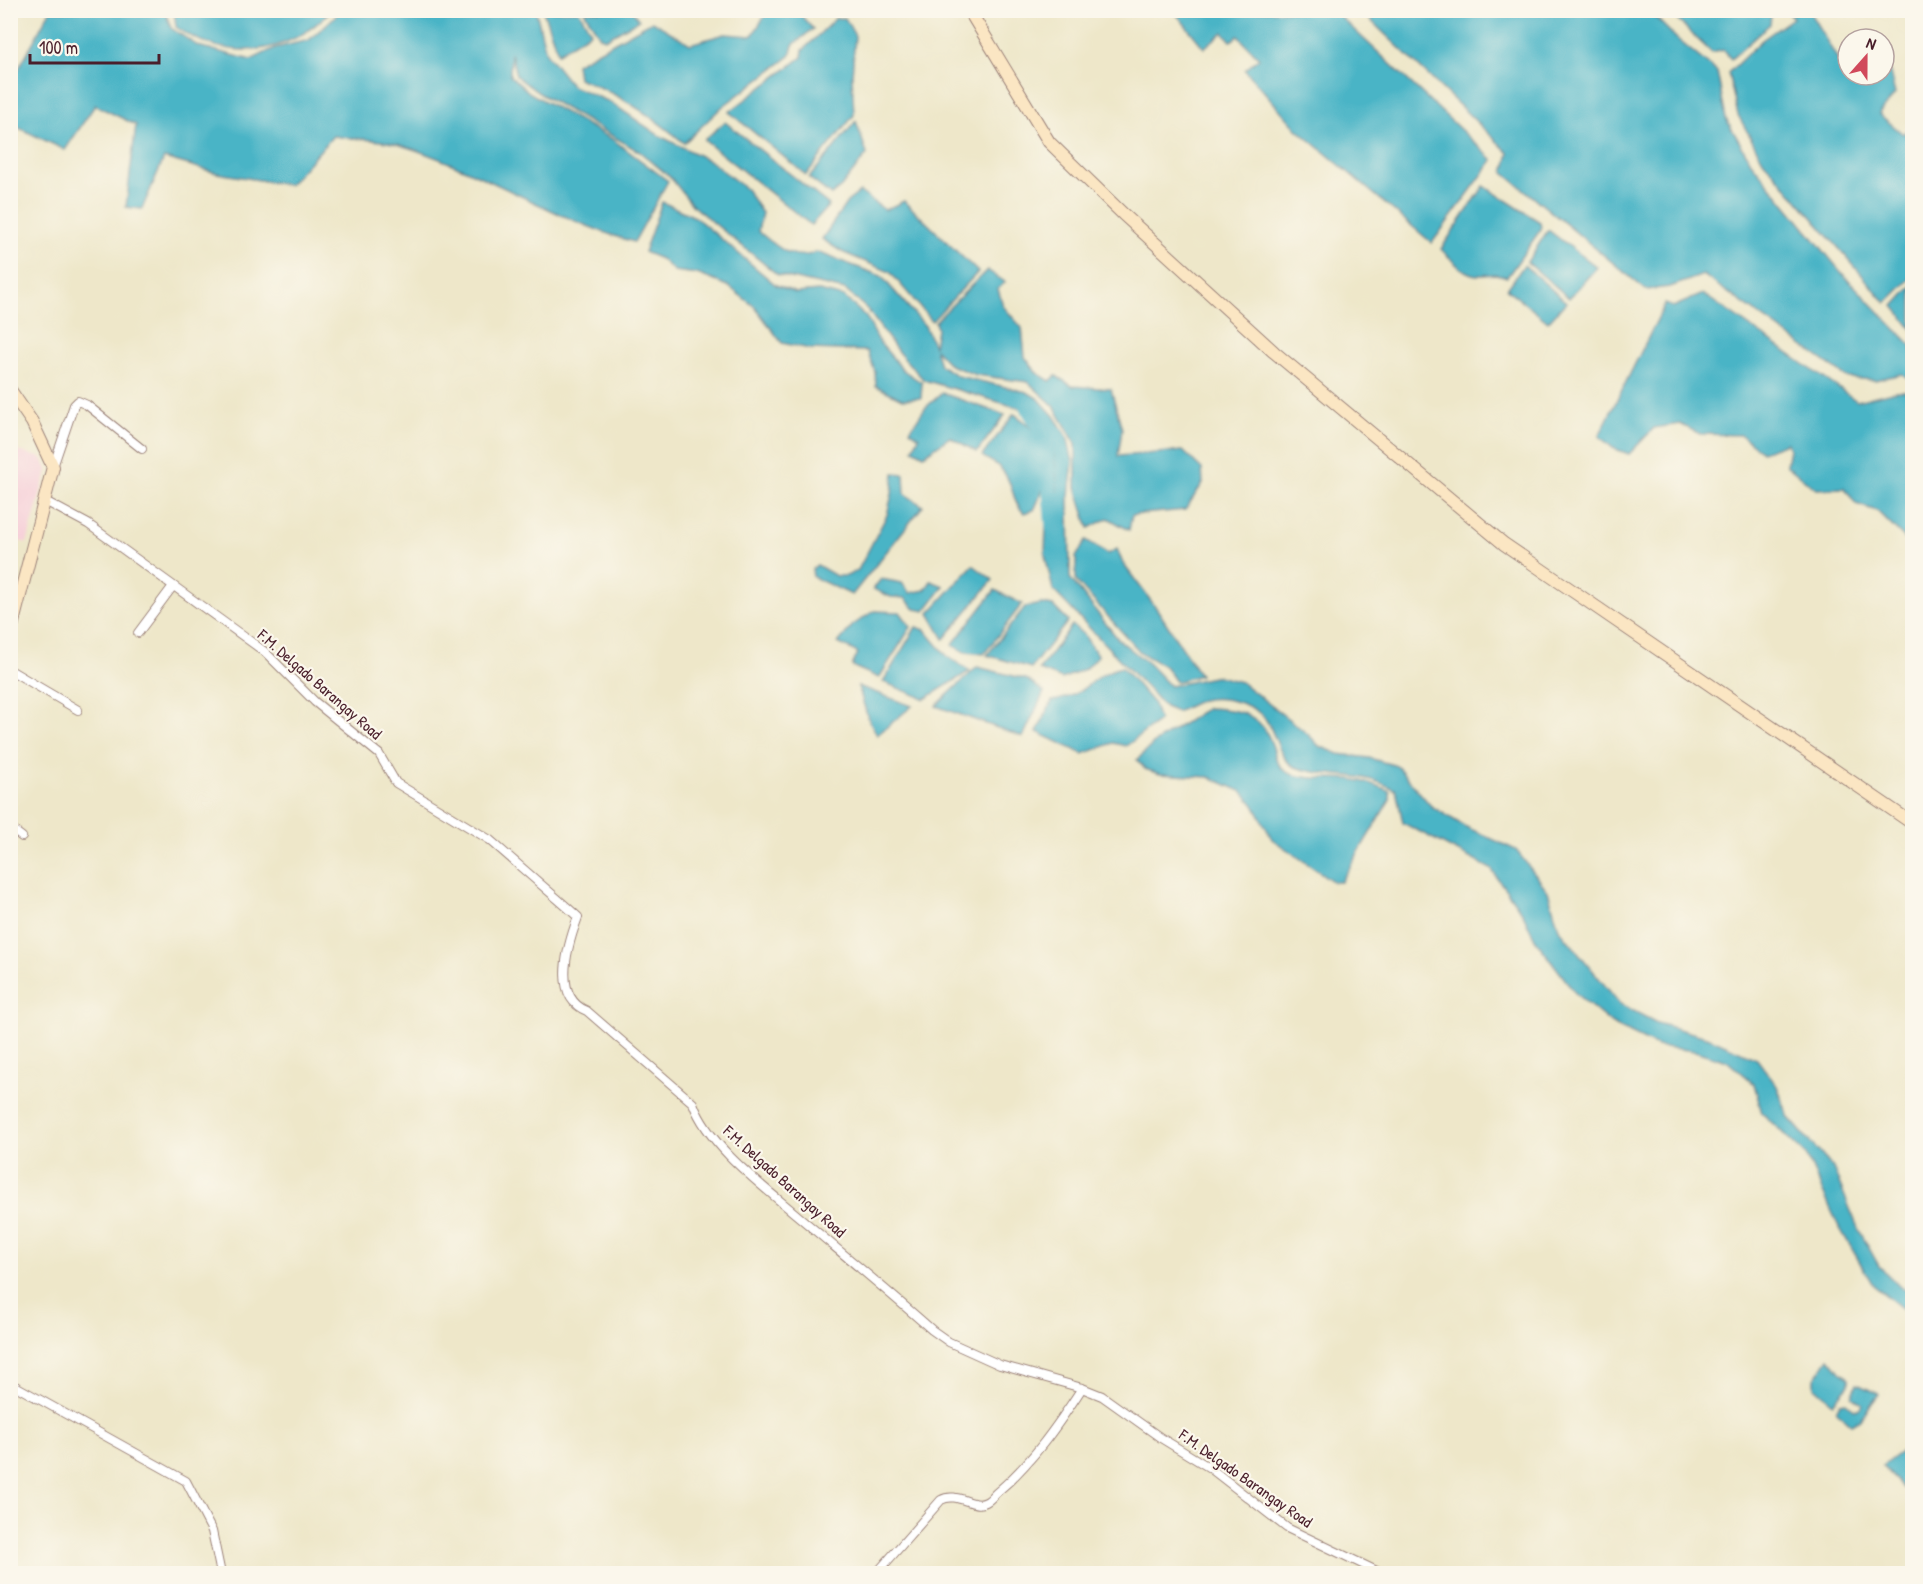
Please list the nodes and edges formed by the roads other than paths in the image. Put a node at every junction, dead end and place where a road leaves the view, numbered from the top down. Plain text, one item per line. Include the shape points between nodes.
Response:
1 (969, 10) edge
2 (10, 390) edge
3 (142, 449) dead end
4 (53, 467) junction
5 (45, 501) junction
6 (173, 586) junction
7 (138, 633) dead end
8 (10, 634) edge
9 (10, 670) edge
10 (78, 710) dead end
11 (1912, 823) edge
12 (10, 828) edge
13 (22, 837) dead end
14 (10, 1383) edge
15 (1082, 1388) junction
16 (221, 1574) edge
17 (876, 1574) edge
18 (1383, 1574) edge

1 - 11 street via 1048,142 1274,352 1504,544
2 - 4 street via 32,422
3 - 4 street via 78,401
4 - 5 street
5 - 6 street, F.M. Delgado Barangay Road via 88,524
5 - 8 street
6 - 7 street
6 - 15 street, F.M. Delgado Barangay Road via 265,652 315,702 379,754 401,788 490,840 578,917 566,956 566,984 571,999 693,1102 699,1120 757,1181 949,1342 1000,1365
9 - 10 street
12 - 13 street
14 - 16 street via 186,1481 212,1531
15 - 17 street via 1060,1422 988,1501 956,1497 941,1500
15 - 18 street, F.M. Delgado Barangay Road via 1101,1396 1210,1468 1287,1528

